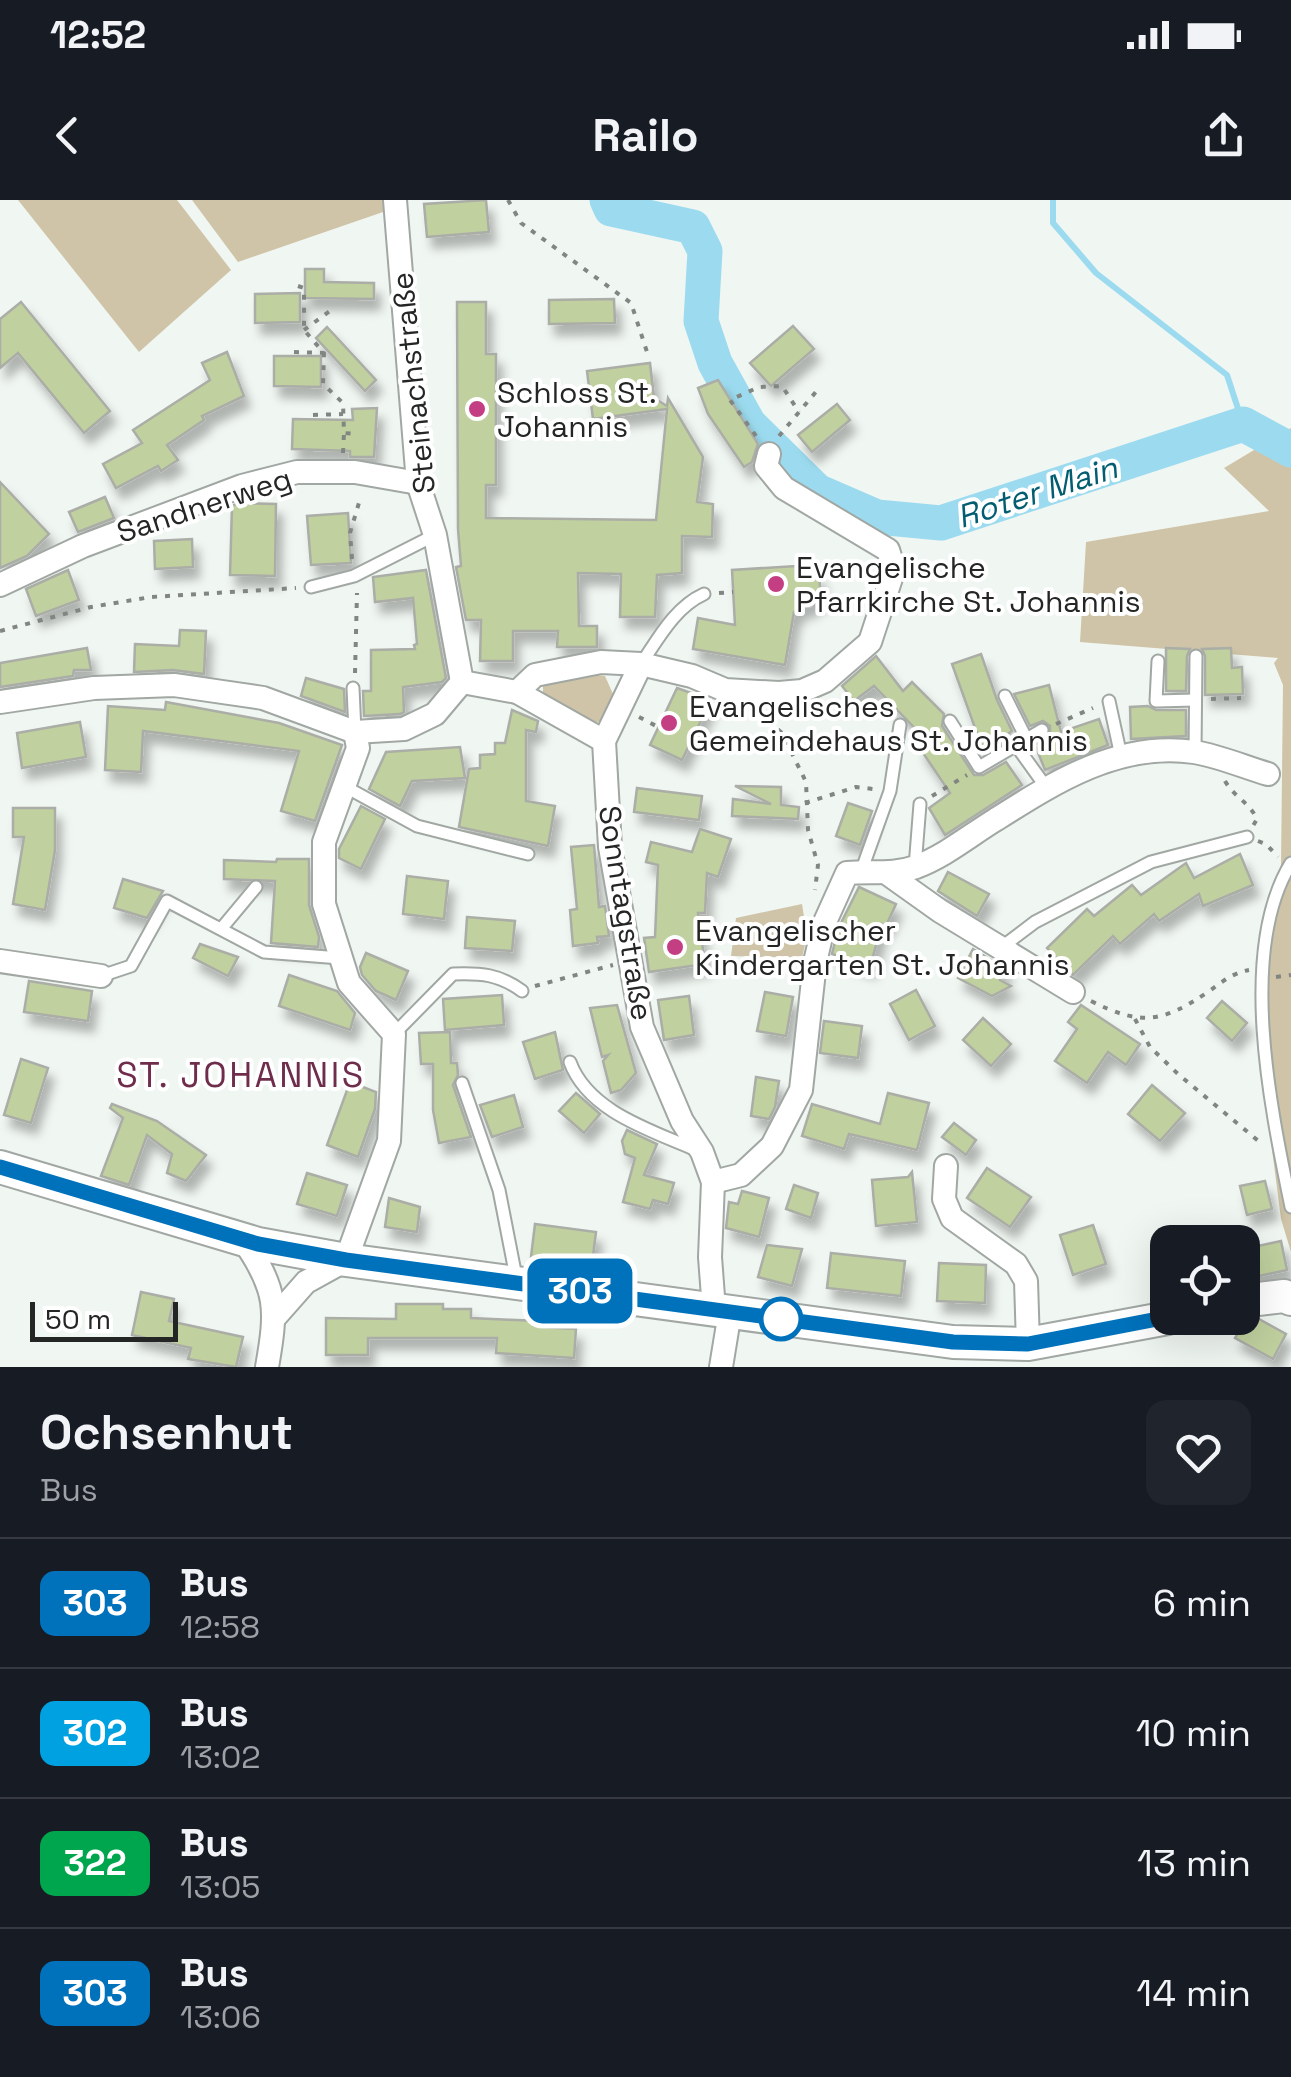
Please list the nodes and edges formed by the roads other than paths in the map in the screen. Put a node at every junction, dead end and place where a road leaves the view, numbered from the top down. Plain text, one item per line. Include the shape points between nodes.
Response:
1 (395, 200) edge
2 (774, 445) road end
3 (418, 482) junction
4 (435, 534) junction
5 (0, 586) edge
6 (311, 587) road end
7 (704, 594) dead end
8 (1196, 656) dead end
9 (1158, 661) dead end
10 (640, 664) junction
11 (462, 682) junction
12 (353, 688) road end
13 (517, 692) junction
14 (1005, 696) dead end
15 (1195, 700) junction
16 (1109, 701) dead end
17 (0, 702) edge
18 (950, 721) dead end
19 (900, 725) dead end
20 (1042, 730) dead end
21 (355, 732) junction
22 (604, 741) junction
23 (1021, 741) junction
24 (1195, 752) junction
25 (1122, 756) junction
26 (1268, 774) dead end
27 (342, 786) junction
28 (1046, 788) junction
29 (920, 804) road end
30 (1247, 837) road end
31 (528, 854) dead end
32 (1291, 863) edge
33 (915, 867) junction
34 (861, 872) junction
35 (888, 874) junction
36 (256, 887) dead end
37 (221, 929) junction
38 (1002, 947) junction
39 (340, 958) junction
40 (0, 960) edge
41 (100, 976) joint
42 (522, 991) road end
43 (1072, 992) road end
44 (394, 1034) junction
45 (570, 1062) dead end
46 (462, 1083) dead end
47 (702, 1152) junction
48 (946, 1166) dead end
49 (0, 1167) edge
50 (714, 1182) junction
51 (1291, 1207) edge
52 (243, 1240) junction
53 (346, 1260) junction
54 (517, 1282) junction
55 (1260, 1299) edge
56 (1291, 1299) edge
57 (722, 1311) junction
58 (276, 1316) junction
59 (1150, 1321) edge
60 (1028, 1344) junction
61 (267, 1367) edge
62 (721, 1367) edge

1 - 3 street, Steinachstraße
2 - 10 street via 766,466 784,488 888,550 894,569 870,642 825,682 802,691 725,690
3 - 4 street, Steinachstraße
3 - 5 street, Sandnerweg via 297,472 83,546
4 - 6 lane via 354,576
4 - 11 street, Steinachstraße
7 - 10 lane via 666,626
8 - 15 lane
9 - 15 lane via 1156,700
10 - 13 street via 558,670 535,676
10 - 22 street
11 - 13 street
11 - 21 street via 435,714 404,729
12 - 21 lane
13 - 22 street
14 - 23 lane
15 - 24 lane
16 - 25 lane
17 - 21 street via 174,685 263,698
18 - 23 lane via 979,767
19 - 34 lane via 890,791
20 - 23 lane
21 - 27 street via 358,748
22 - 47 street, Sonntagstraße via 610,847 642,1028
23 - 28 lane
24 - 25 street
24 - 26 street
25 - 28 street
27 - 31 lane via 417,826
27 - 39 street via 324,842 324,904
28 - 33 street
29 - 33 lane
30 - 38 lane via 1151,862 1035,922
32 - 51 lane via 1268,920 1261,1018
33 - 35 street
34 - 35 street
34 - 50 street via 848,873 824,924 808,1000 801,1090 772,1146 740,1174
35 - 38 street
36 - 37 lane
37 - 39 lane via 264,952
37 - 41 lane via 166,901 131,966
38 - 43 street
39 - 44 street via 349,982
40 - 41 street
42 - 44 lane via 486,973 453,974
44 - 53 street via 389,1141
45 - 47 lane via 605,1106
46 - 54 lane via 499,1190
47 - 50 street, Sonntagstraße
48 - 60 street via 944,1199 952,1218 1016,1264 1026,1280
49 - 52 street
50 - 57 street, Sonntagstraße via 710,1256
52 - 53 street
52 - 58 street
53 - 54 street
53 - 58 street via 306,1282
54 - 57 street
55 - 56 street
57 - 60 street via 953,1342
57 - 62 street, Sonntagstraße
58 - 61 street
59 - 60 street

